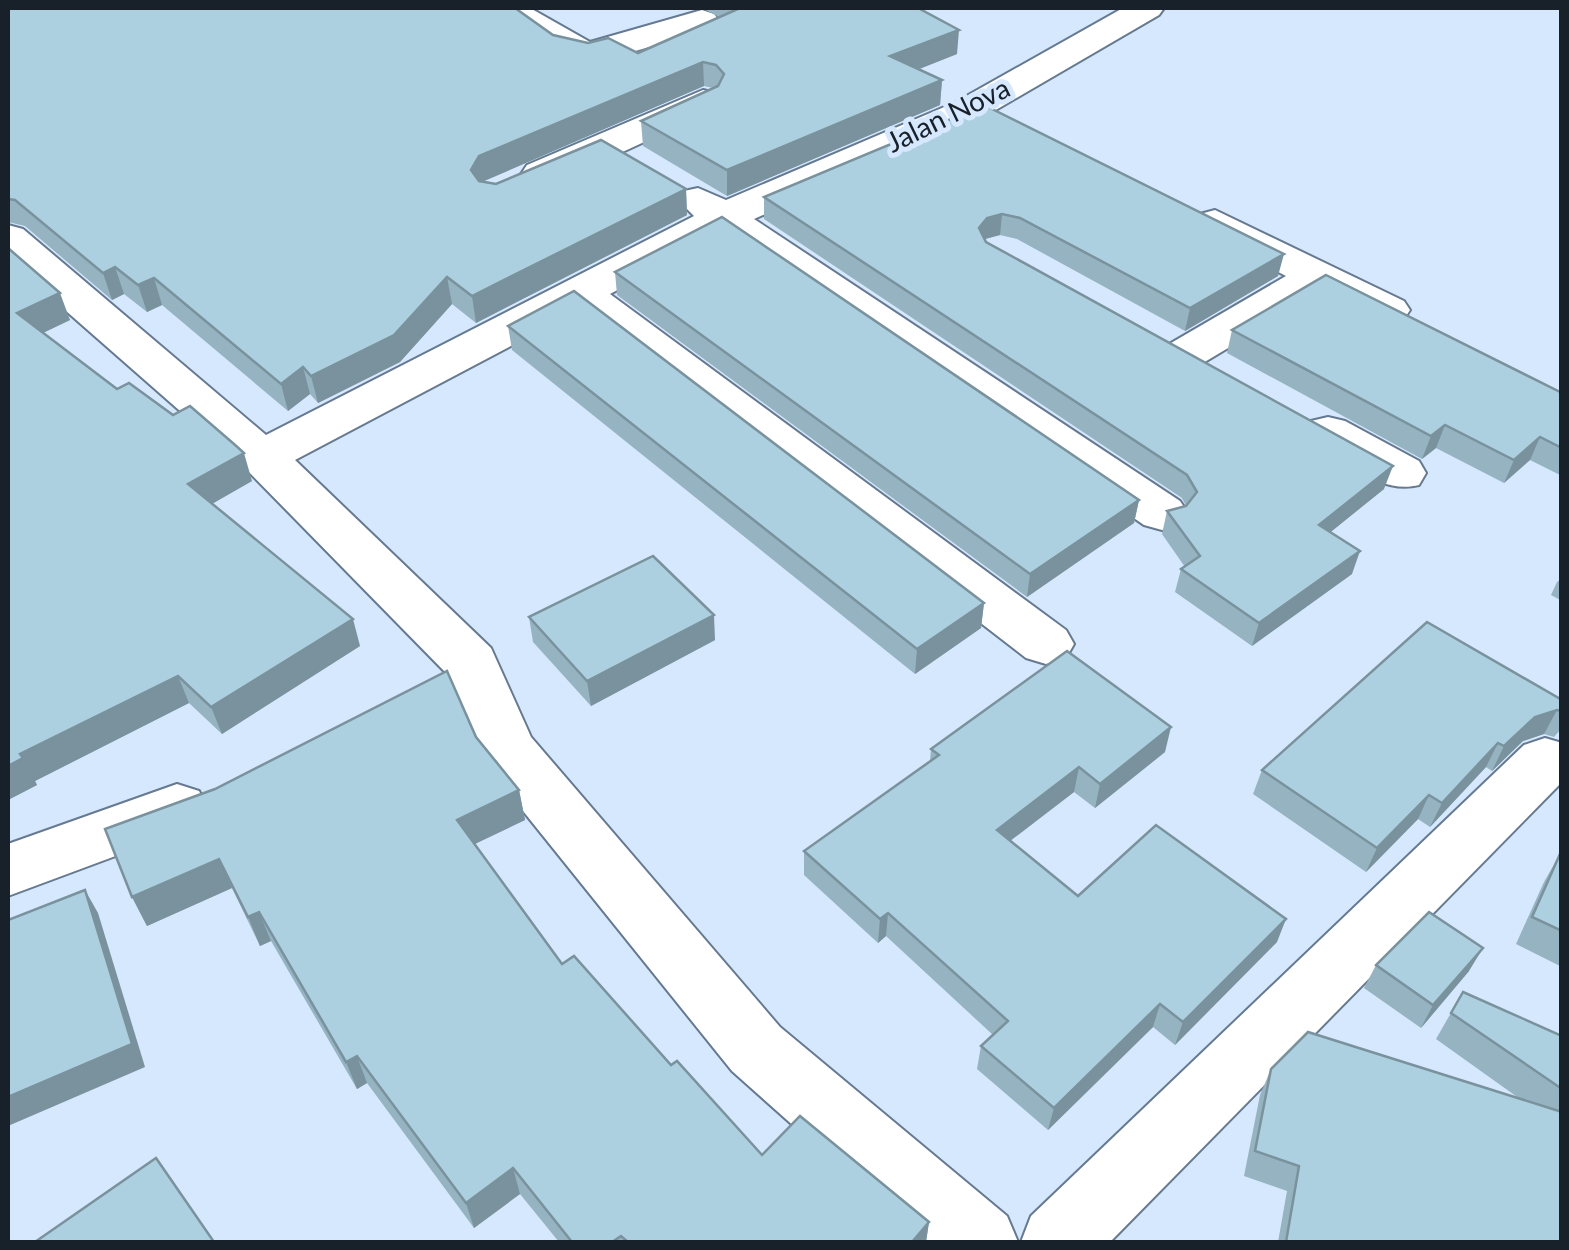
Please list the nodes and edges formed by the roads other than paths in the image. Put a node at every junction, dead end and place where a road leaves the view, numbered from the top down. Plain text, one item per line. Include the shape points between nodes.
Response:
1 (507, 8) edge
2 (1146, 8) edge
3 (702, 20) edge
4 (703, 101) edge
5 (968, 110) junction
6 (1026, 128) edge
7 (605, 146) junction
8 (516, 186) edge
9 (1181, 206) edge
10 (725, 216) junction
11 (8, 238) edge
12 (1319, 275) junction
13 (582, 294) junction
14 (1423, 328) edge
15 (1236, 381) edge
16 (1286, 408) edge
17 (262, 456) junction
18 (1401, 473) dead end
19 (1162, 513) dead end
20 (1046, 644) dead end
21 (471, 663) junction
22 (418, 690) edge
23 (1545, 761) dead end
24 (223, 789) edge
25 (8, 870) edge
26 (980, 1242) edge
27 (1058, 1242) edge

1 - 3 street via 591,54
2 - 5 street, Jalan Nova
4 - 7 street
5 - 6 street via 992,111
5 - 10 street, Jalan Nova
7 - 8 street
7 - 10 street
9 - 12 street
10 - 13 street, Jalan Nova
10 - 19 street
11 - 17 street
12 - 14 street
12 - 15 street via 1170,344
13 - 17 street, Jalan Nova
13 - 20 street
16 - 18 street
17 - 21 street
21 - 22 street
21 - 26 street via 507,750 756,1049
23 - 27 street
24 - 25 street

